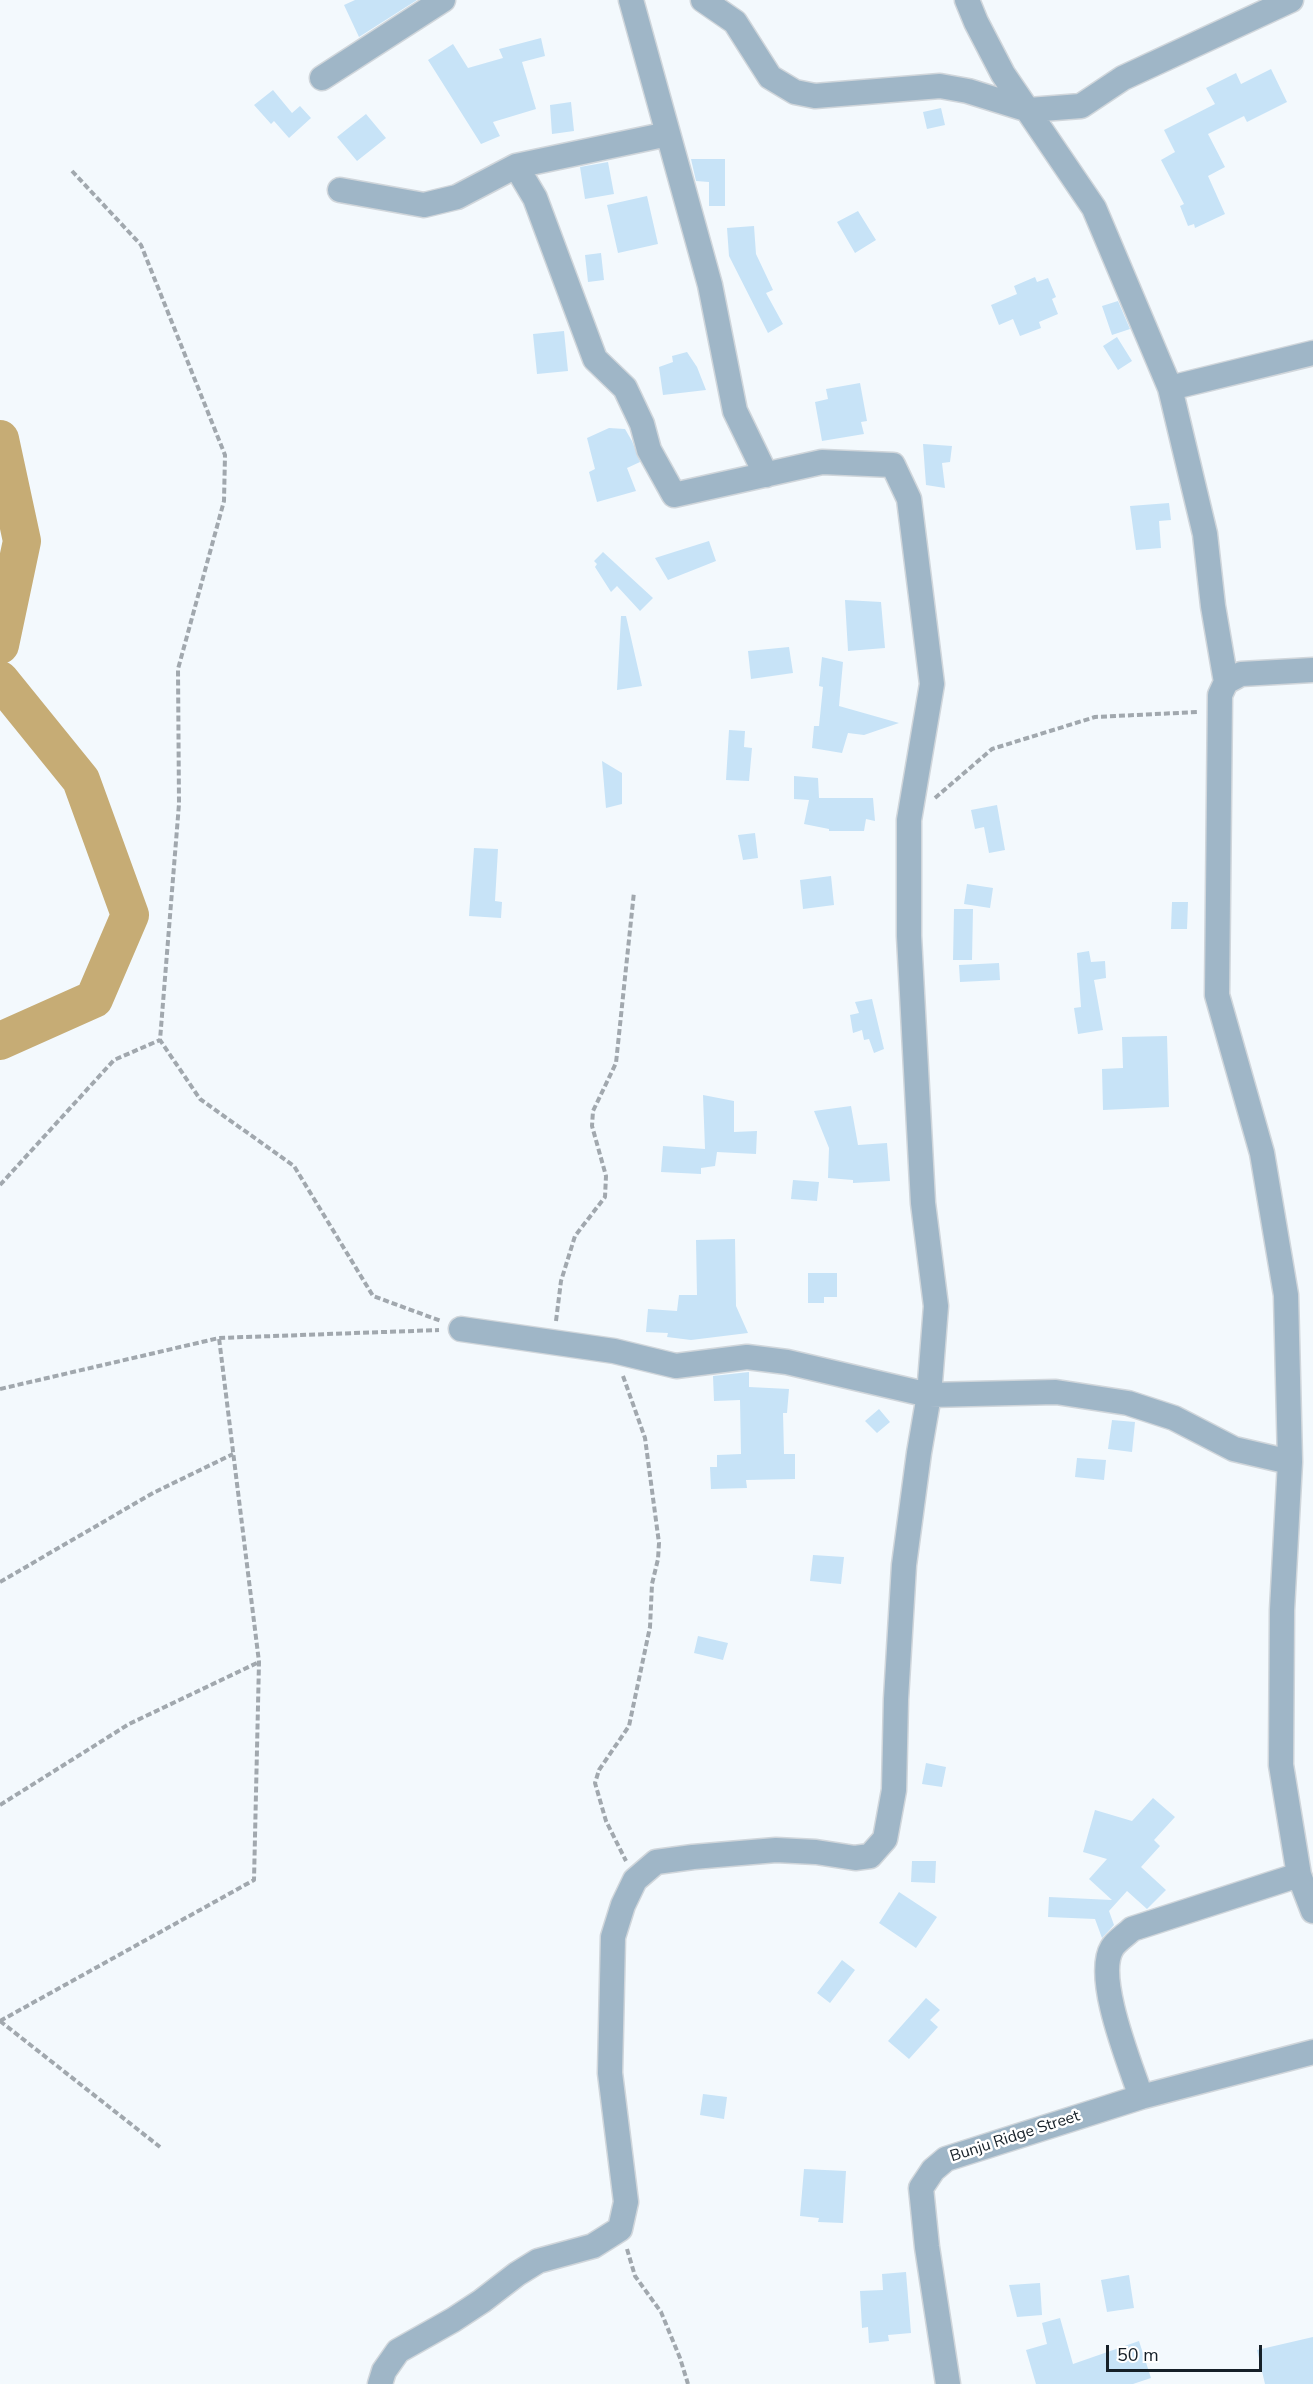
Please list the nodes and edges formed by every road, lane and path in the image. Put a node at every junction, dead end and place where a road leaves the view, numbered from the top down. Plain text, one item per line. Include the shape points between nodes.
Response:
1 (443, 0) edge
2 (631, 0) edge
3 (703, 0) edge
4 (968, 0) edge
5 (1291, 0) edge
6 (322, 78) dead end
7 (1029, 110) junction
8 (668, 134) junction
9 (516, 166) junction
10 (72, 171) dead end
11 (339, 190) dead end
12 (1313, 353) edge
13 (1170, 388) junction
14 (766, 475) junction
15 (1313, 670) edge
16 (1226, 682) junction
17 (1220, 711) junction
18 (909, 820) junction
19 (634, 892) dead end
20 (160, 1040) junction
21 (0, 1185) edge
22 (461, 1329) junction
23 (219, 1338) junction
24 (553, 1342) junction
25 (614, 1351) junction
26 (0, 1389) edge
27 (929, 1395) junction
28 (233, 1454) junction
29 (1290, 1462) junction
30 (0, 1582) edge
31 (259, 1662) junction
32 (0, 1805) edge
33 (1299, 1875) junction
34 (635, 1880) junction
35 (1313, 1911) edge
36 (0, 2021) edge
37 (1313, 2052) edge
38 (1141, 2097) junction
39 (160, 2147) dead end
40 (620, 2229) junction
41 (380, 2384) edge
42 (688, 2384) edge
43 (948, 2384) edge

1 - 6 street
2 - 8 street
3 - 7 street via 735,22 770,77 795,92 815,96 940,86
4 - 7 street via 1003,74
5 - 7 street via 1123,78 1081,106
7 - 13 street via 1094,208
8 - 9 street
8 - 14 street via 710,285 735,411
9 - 11 street via 458,198 424,205
9 - 14 street via 535,198 595,360 625,388 649,450 674,495
10 - 20 path via 141,245 225,455 224,501 178,669 179,804
12 - 13 street
13 - 16 street via 1205,534
14 - 18 street via 822,462 893,465 909,499 932,684
15 - 16 street via 1241,674
16 - 17 street via 1220,695
17 - 18 path via 1095,717 992,749
17 - 29 street via 1217,995 1262,1153 1286,1295
18 - 27 street via 909,936 923,1203 936,1306
19 - 24 path via 615,1063 593,1111 592,1126 606,1176 605,1197 575,1236 561,1281
20 - 21 path via 114,1060
20 - 22 path via 200,1099 294,1166 374,1296
22 - 23 path
22 - 24 street
23 - 26 path
23 - 28 path
24 - 25 street
25 - 27 street via 676,1366 747,1357 787,1362
25 - 34 path via 645,1438 659,1543 650,1627 629,1726 599,1770 595,1783 606,1821
27 - 29 street via 1056,1392 1128,1402 1174,1418 1234,1449
27 - 34 street via 904,1565 894,1790 885,1839 870,1856 855,1858 777,1850 656,1862
28 - 30 path via 153,1492
28 - 31 path
29 - 33 street via 1282,1610 1281,1765
31 - 32 path via 129,1724
31 - 36 path via 254,1880
33 - 35 street
33 - 38 street via 1132,1929 1112,1948 1107,1968 1111,2006
34 - 40 street via 614,1937 610,2073 626,2202
36 - 39 path
37 - 38 street, Bunju Ridge Street
38 - 43 street, Bunju Ridge Street via 946,2158 933,2170 921,2188
40 - 41 street via 593,2246 538,2261 517,2274 453,2320 398,2351
40 - 42 path via 635,2276 661,2312

